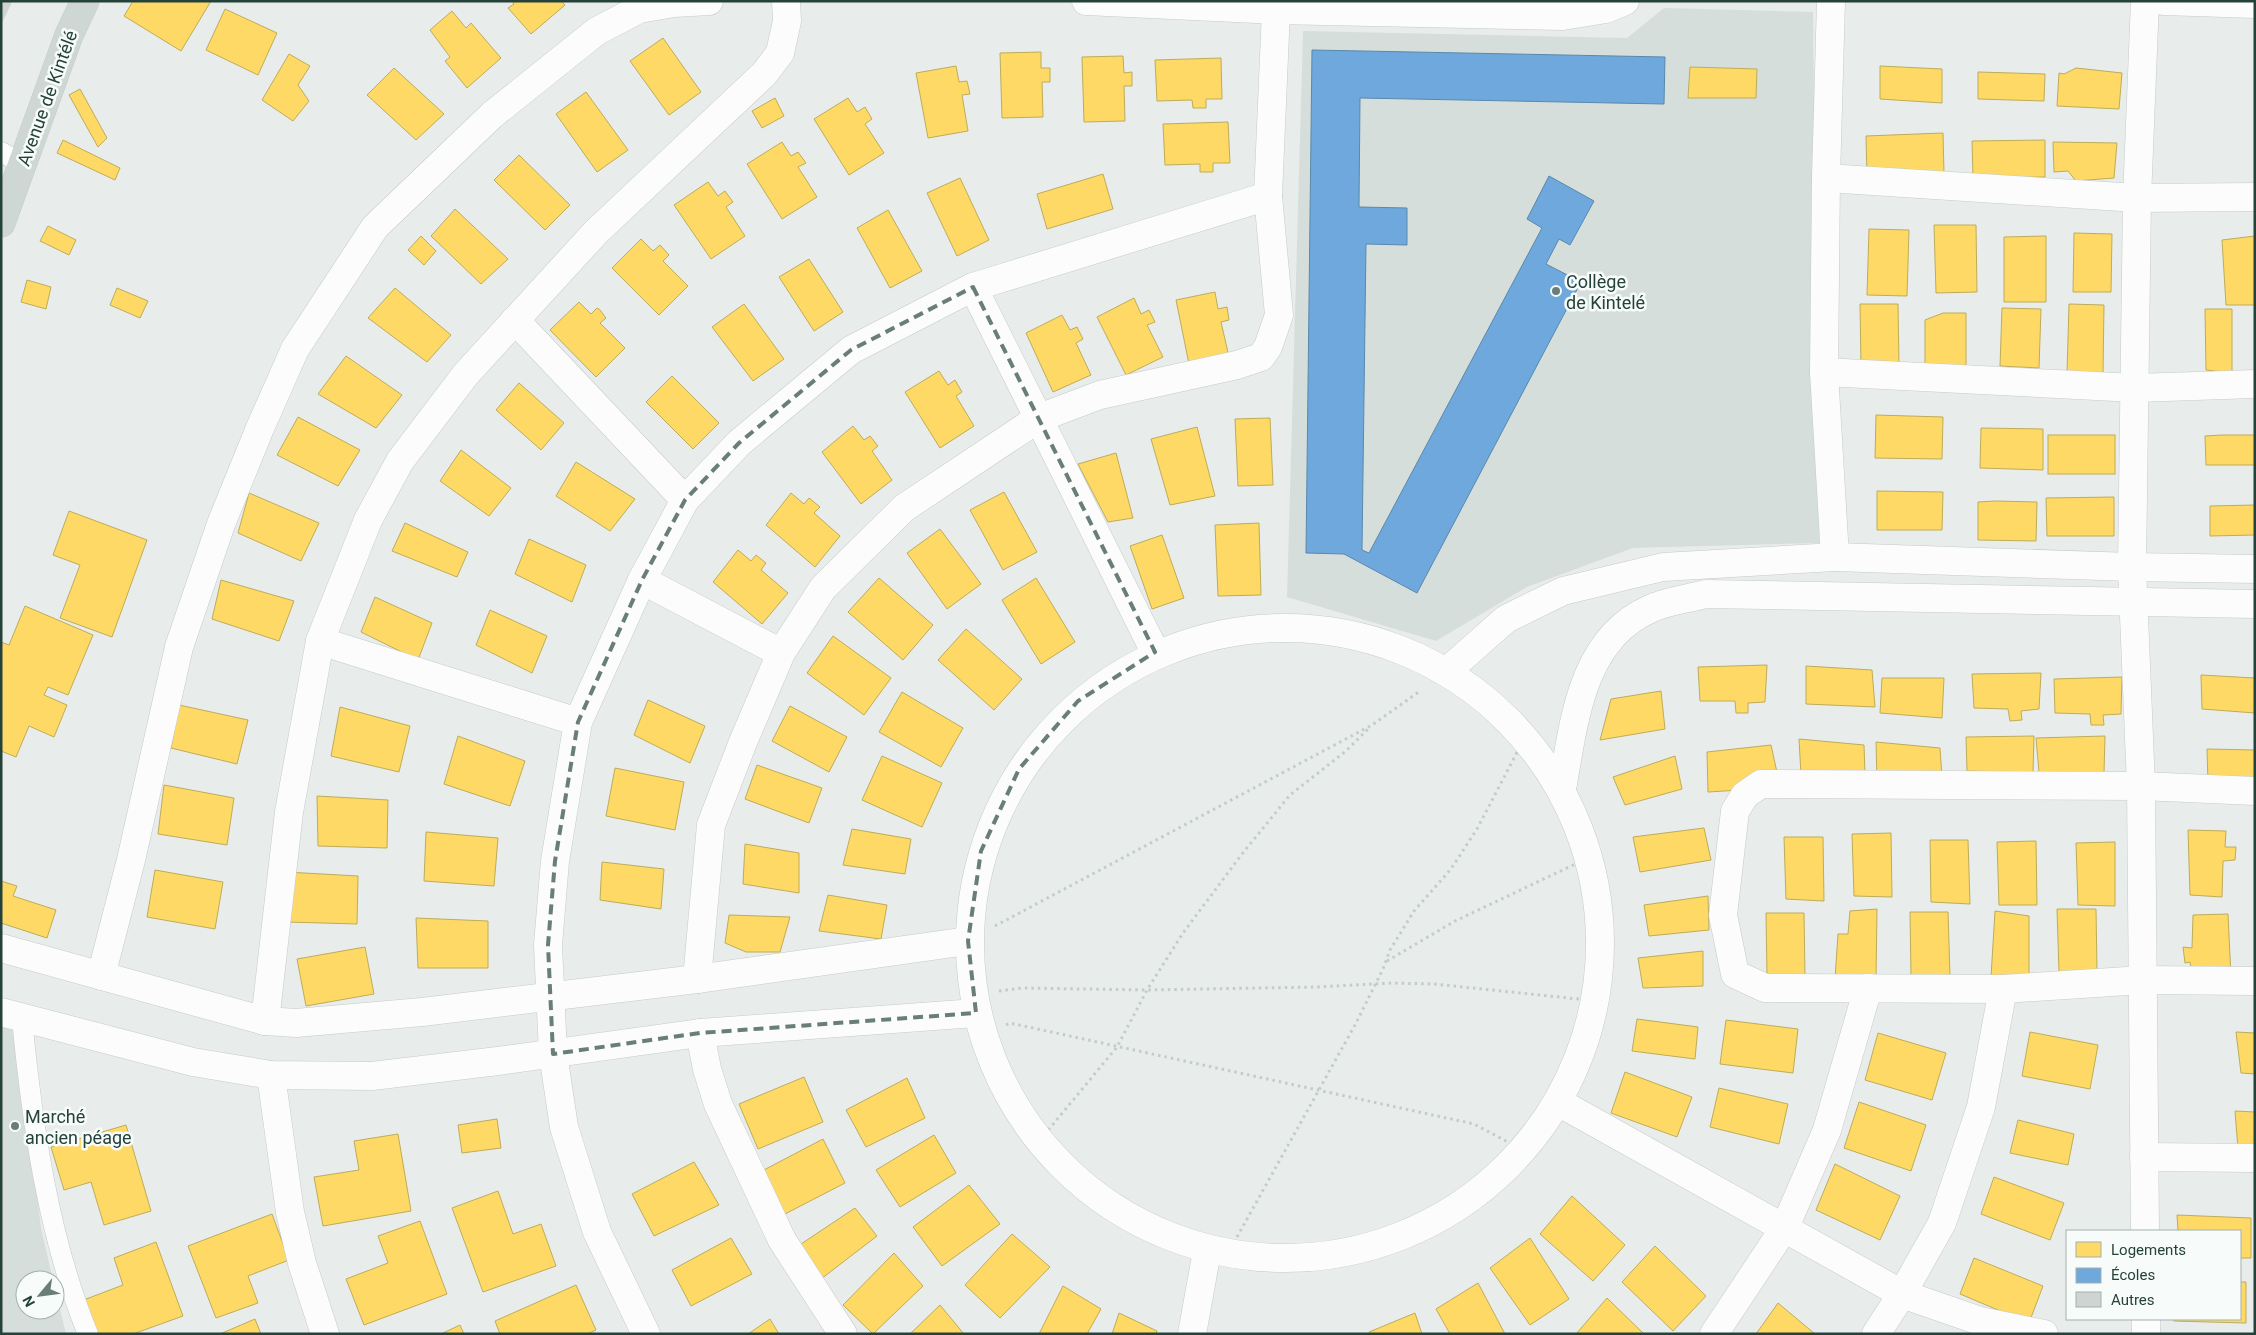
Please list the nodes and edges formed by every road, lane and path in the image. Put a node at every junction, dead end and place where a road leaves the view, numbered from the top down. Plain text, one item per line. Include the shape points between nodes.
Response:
1 (85, 1) edge
2 (709, 1) edge
3 (786, 1) edge
4 (1086, 1) edge
5 (1625, 1) edge
6 (1832, 1) edge
7 (2145, 1) edge
8 (2163, 1) edge
9 (2255, 4) edge
10 (1276, 10) junction
11 (12, 158) edge
12 (1826, 178) junction
13 (1268, 196) junction
14 (2255, 196) edge
15 (2137, 198) junction
16 (1, 223) edge
17 (973, 287) junction
18 (514, 320) junction
19 (1824, 372) junction
20 (2255, 384) edge
21 (2135, 388) junction
22 (1040, 418) junction
23 (685, 500) junction
24 (1835, 557) junction
25 (2132, 567) junction
26 (2255, 569) edge
27 (642, 580) junction
28 (2132, 601) junction
29 (2255, 604) edge
30 (320, 642) junction
31 (1154, 652) junction
32 (781, 653) junction
33 (1446, 672) junction
34 (578, 722) junction
35 (1372, 725) junction
36 (1525, 737) junction
37 (2141, 786) junction
38 (1562, 789) junction
39 (2255, 791) edge
40 (1586, 859) junction
41 (968, 941) junction
42 (1, 948) edge
43 (1386, 961) junction
44 (100, 976) junction
45 (697, 979) junction
46 (2143, 980) junction
47 (2255, 981) edge
48 (1376, 983) junction
49 (1868, 988) junction
50 (2003, 989) junction
51 (1147, 990) junction
52 (549, 996) junction
53 (1597, 1001) junction
54 (977, 1012) junction
55 (12, 1016) edge
56 (265, 1021) junction
57 (700, 1033) junction
58 (1117, 1047) junction
59 (553, 1054) junction
60 (270, 1075) junction
61 (1319, 1090) junction
62 (1560, 1103) junction
63 (1040, 1140) junction
64 (1522, 1150) junction
65 (2144, 1157) junction
66 (2255, 1158) edge
67 (1785, 1227) junction
68 (2145, 1230) edge
69 (1218, 1252) junction
70 (1902, 1294) junction
71 (2146, 1320) edge
72 (88, 1334) edge
73 (325, 1334) edge
74 (646, 1334) edge
75 (843, 1334) edge
76 (1192, 1334) edge
77 (1714, 1334) edge
78 (1876, 1334) edge
79 (2044, 1334) edge
80 (2146, 1334) edge

1 - 11 main road, Avenue de Kintélé
2 - 44 street via 639,9 606,26 492,116 375,226 295,349 221,524 179,647 131,860
3 - 18 street via 787,21 780,53 764,74 596,232
4 - 10 street
5 - 10 street via 1606,9 1563,16
6 - 12 street
7 - 15 street
8 - 9 street
10 - 13 street
11 - 16 main road, Avenue de Kintélé
12 - 15 street
12 - 19 street
13 - 17 street
13 - 22 street via 1279,315 1261,357 1100,395
14 - 15 street
15 - 21 street
17 - 22 street
17 - 23 street via 851,350 739,443
18 - 23 street
18 - 30 street via 466,374 400,461 368,520
19 - 21 street
19 - 24 street
20 - 21 street
21 - 25 street
22 - 31 street
22 - 32 street via 904,508 823,588
23 - 27 street
24 - 25 street
24 - 33 street via 1663,567 1563,591 1506,619
25 - 26 street
25 - 28 street
27 - 32 street
27 - 34 street
28 - 29 street
28 - 37 street
28 - 38 street via 1705,594 1650,608 1620,626 1596,656 1577,708
30 - 34 street
30 - 56 street via 288,812
31 - 33 street via 1244,628 1337,630
31 - 41 street via 1078,701 1019,769 981,851
32 - 45 street via 742,742 712,825
33 - 35 path
33 - 36 street via 1479,693
34 - 52 street via 555,861 548,945
35 - 41 path
35 - 51 path via 1346,751 1290,795 1183,933
36 - 38 street
36 - 43 path via 1477,829 1450,869 1414,911
37 - 39 street
37 - 46 street
37 - 49 street via 1762,784 1745,795 1735,811 1723,914 1735,974 1765,988
38 - 40 street
40 - 43 path via 1456,921
40 - 53 street via 1598,892
41 - 45 street
41 - 54 street
42 - 44 street
43 - 48 path
44 - 56 street
45 - 52 street
46 - 47 street
46 - 50 street
46 - 65 street
48 - 51 path
48 - 53 path via 1434,984
48 - 61 path
49 - 50 street
49 - 67 street via 1827,1130
50 - 70 street via 1981,1107 1942,1223
51 - 54 path via 1022,988
51 - 58 path
52 - 56 street via 296,1023
52 - 59 street
53 - 62 street
54 - 57 street
54 - 58 path via 1010,1024
54 - 63 street via 1007,1094
55 - 60 street via 193,1062
55 - 72 lane via 58,1243
57 - 59 street
57 - 75 street via 718,1104 782,1240
58 - 61 path
58 - 63 path
59 - 60 street via 372,1076
59 - 74 street via 564,1127 597,1232
60 - 73 street via 290,1212 302,1263
61 - 64 path via 1474,1124
61 - 69 path via 1242,1223
62 - 64 street
62 - 67 street
63 - 69 street via 1058,1164 1127,1218
64 - 69 street via 1495,1183 1408,1237 1309,1261
65 - 66 street
65 - 68 street
67 - 70 street
67 - 77 street
69 - 76 street
70 - 78 street
70 - 79 street via 1980,1321
71 - 80 street

